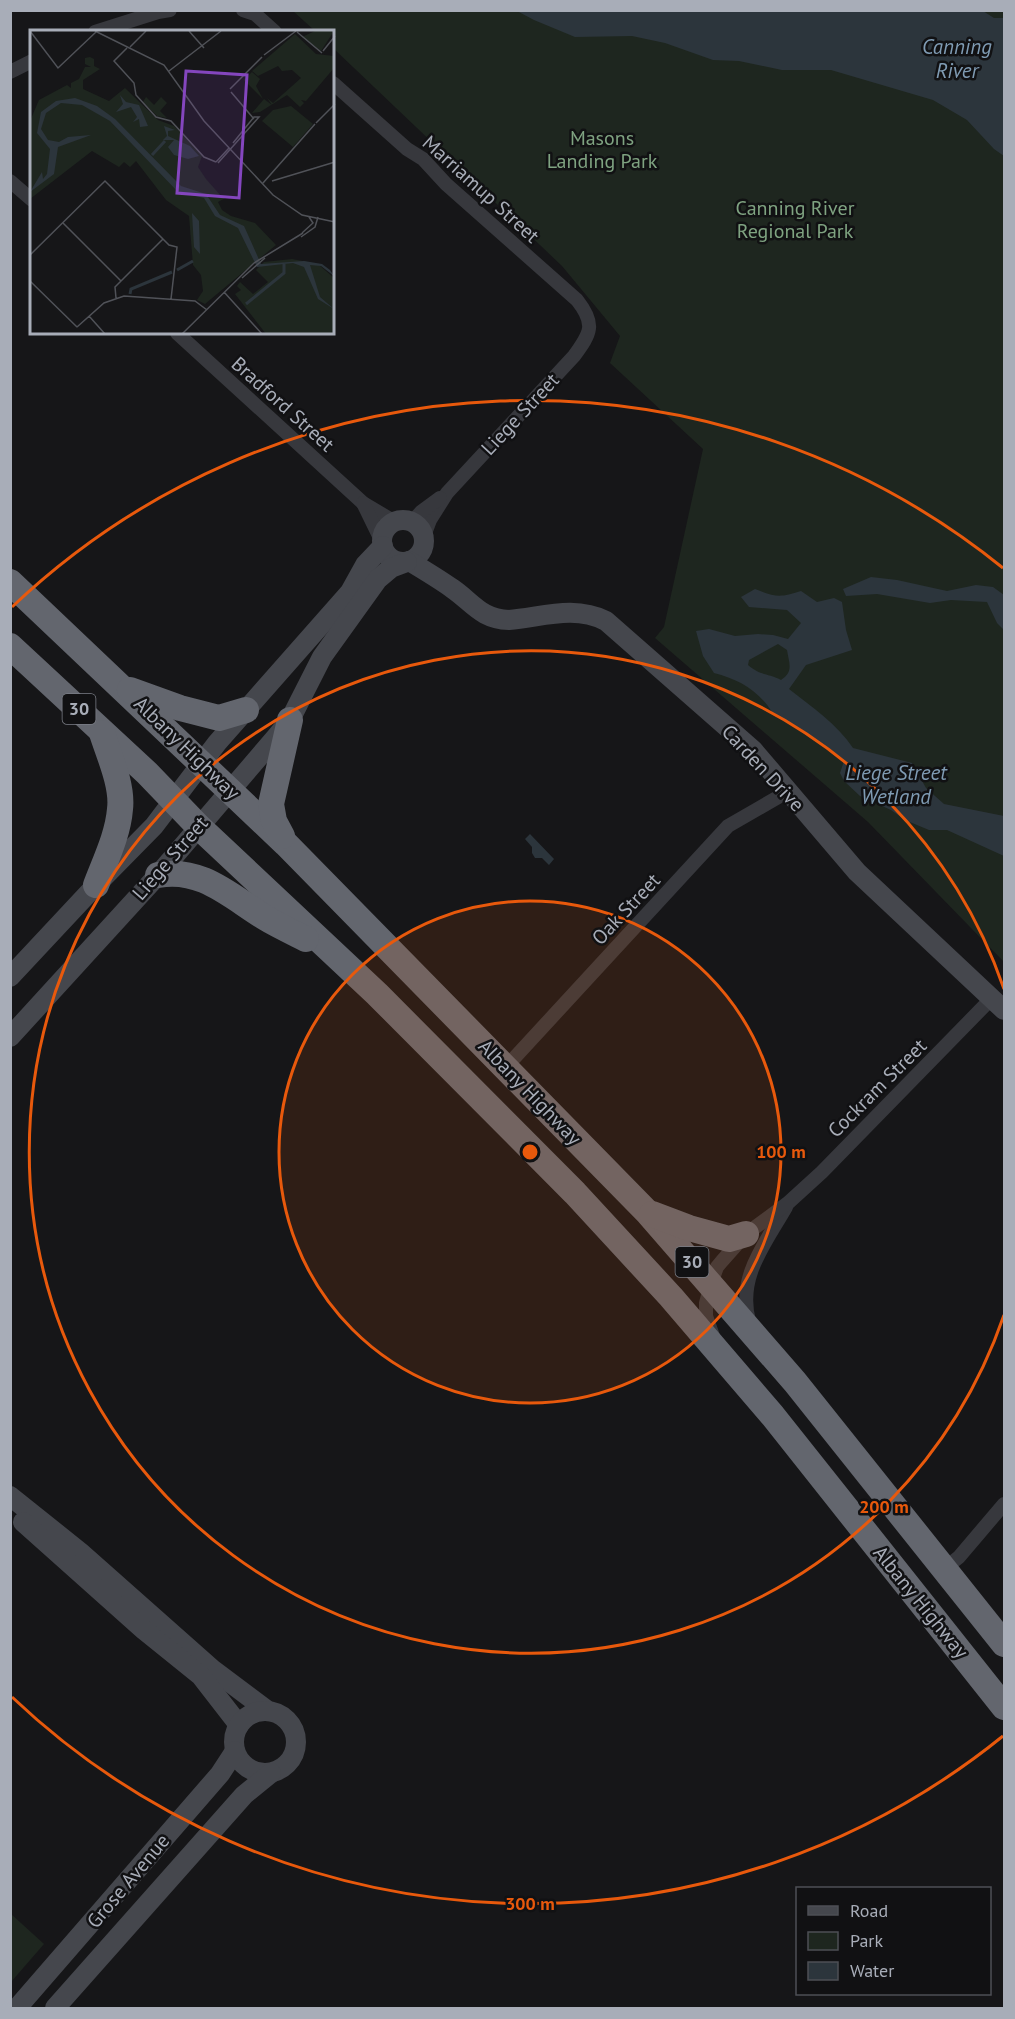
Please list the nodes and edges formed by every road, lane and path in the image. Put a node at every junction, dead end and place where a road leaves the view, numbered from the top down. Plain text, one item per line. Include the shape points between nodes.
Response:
1 (243, 10) edge
2 (162, 11) edge
3 (101, 30) edge
4 (273, 30) edge
5 (30, 63) edge
6 (10, 72) edge
7 (334, 84) edge
8 (10, 181) edge
9 (30, 198) edge
10 (590, 332) joint
11 (178, 334) edge
12 (363, 503) junction
13 (412, 542) junction
14 (383, 544) junction
15 (10, 582) edge
16 (10, 646) edge
17 (123, 688) junction
18 (246, 710) junction
19 (290, 720) junction
20 (102, 730) junction
21 (202, 762) junction
22 (230, 789) junction
23 (787, 792) junction
24 (173, 801) junction
25 (198, 826) junction
26 (286, 844) junction
27 (158, 875) junction
28 (96, 885) junction
29 (335, 955) junction
30 (10, 977) edge
31 (998, 1004) edge
32 (10, 1037) edge
33 (506, 1067) junction
34 (789, 1203) junction
35 (648, 1213) junction
36 (746, 1234) junction
37 (709, 1294) junction
38 (751, 1329) junction
39 (718, 1351) junction
40 (10, 1496) edge
41 (1005, 1504) edge
42 (10, 1511) edge
43 (944, 1569) junction
44 (1005, 1644) edge
45 (1005, 1707) edge
46 (268, 1711) junction
47 (239, 1725) junction
48 (235, 1751) junction
49 (271, 1773) junction
50 (17, 2008) edge
51 (55, 2008) edge

1 - 4 street via 255,14
2 - 3 street
5 - 6 street
7 - 10 street, Marriamup Street via 423,159 577,300 586,312
8 - 9 street
10 - 13 street, Liege Street via 574,356 447,493 421,512
11 - 12 street, Bradford Street
12 - 13 street, Bradford Street
12 - 14 street, Bradford Street
13 - 14 street via 396,561
13 - 14 street, Liege Street via 388,526
13 - 19 street, Liege Street via 378,579 322,657
13 - 23 street, Carden Drive via 456,591 478,611 497,620 580,612 606,621 753,750
14 - 18 street, Liege Street via 350,592
15 - 17 highway, Albany Highway / 30
16 - 20 highway, Albany Highway / 30
17 - 18 highway via 219,718
17 - 21 highway, Albany Highway / 30
18 - 21 street, Liege Street
19 - 22 street, Liege Street
19 - 26 highway via 271,804 274,821
20 - 24 highway, Albany Highway / 30
20 - 28 highway via 117,778 121,807
21 - 22 highway, Albany Highway / 30
21 - 24 street, Liege Street
22 - 25 street, Liege Street
22 - 26 highway, Albany Highway / 30
23 - 31 street, Carden Drive via 856,872
23 - 33 street, Oak Street via 728,826
24 - 25 highway, Albany Highway / 30
24 - 28 street, Liege Street
25 - 27 street, Liege Street
25 - 29 highway, Albany Highway / 30
26 - 33 highway, Albany Highway / 30
27 - 29 highway via 174,872 194,876
27 - 32 street, Liege Street
28 - 30 street, Liege Street
29 - 39 highway, Albany Highway / 30 via 575,1193
31 - 34 street, Cockram Street
33 - 35 highway, Albany Highway / 30
34 - 36 street, Cockram Street
34 - 38 street, Cockram Street via 748,1277 745,1297
35 - 36 highway via 729,1239
35 - 37 highway, Albany Highway / 30
36 - 37 street, Cockram Street via 717,1267
37 - 38 highway, Albany Highway / 30
37 - 39 street via 706,1316
38 - 43 highway, Albany Highway / 30
39 - 45 highway, Albany Highway / 30
40 - 46 street
41 - 43 street
42 - 47 street via 201,1676
43 - 44 highway, Albany Highway / 30
46 - 47 street via 257,1712
46 - 49 street via 289,1722 296,1744 286,1765
47 - 48 street
48 - 49 street via 248,1769
48 - 50 street, Grose Avenue via 220,1774
49 - 51 street, Grose Avenue via 244,1795

